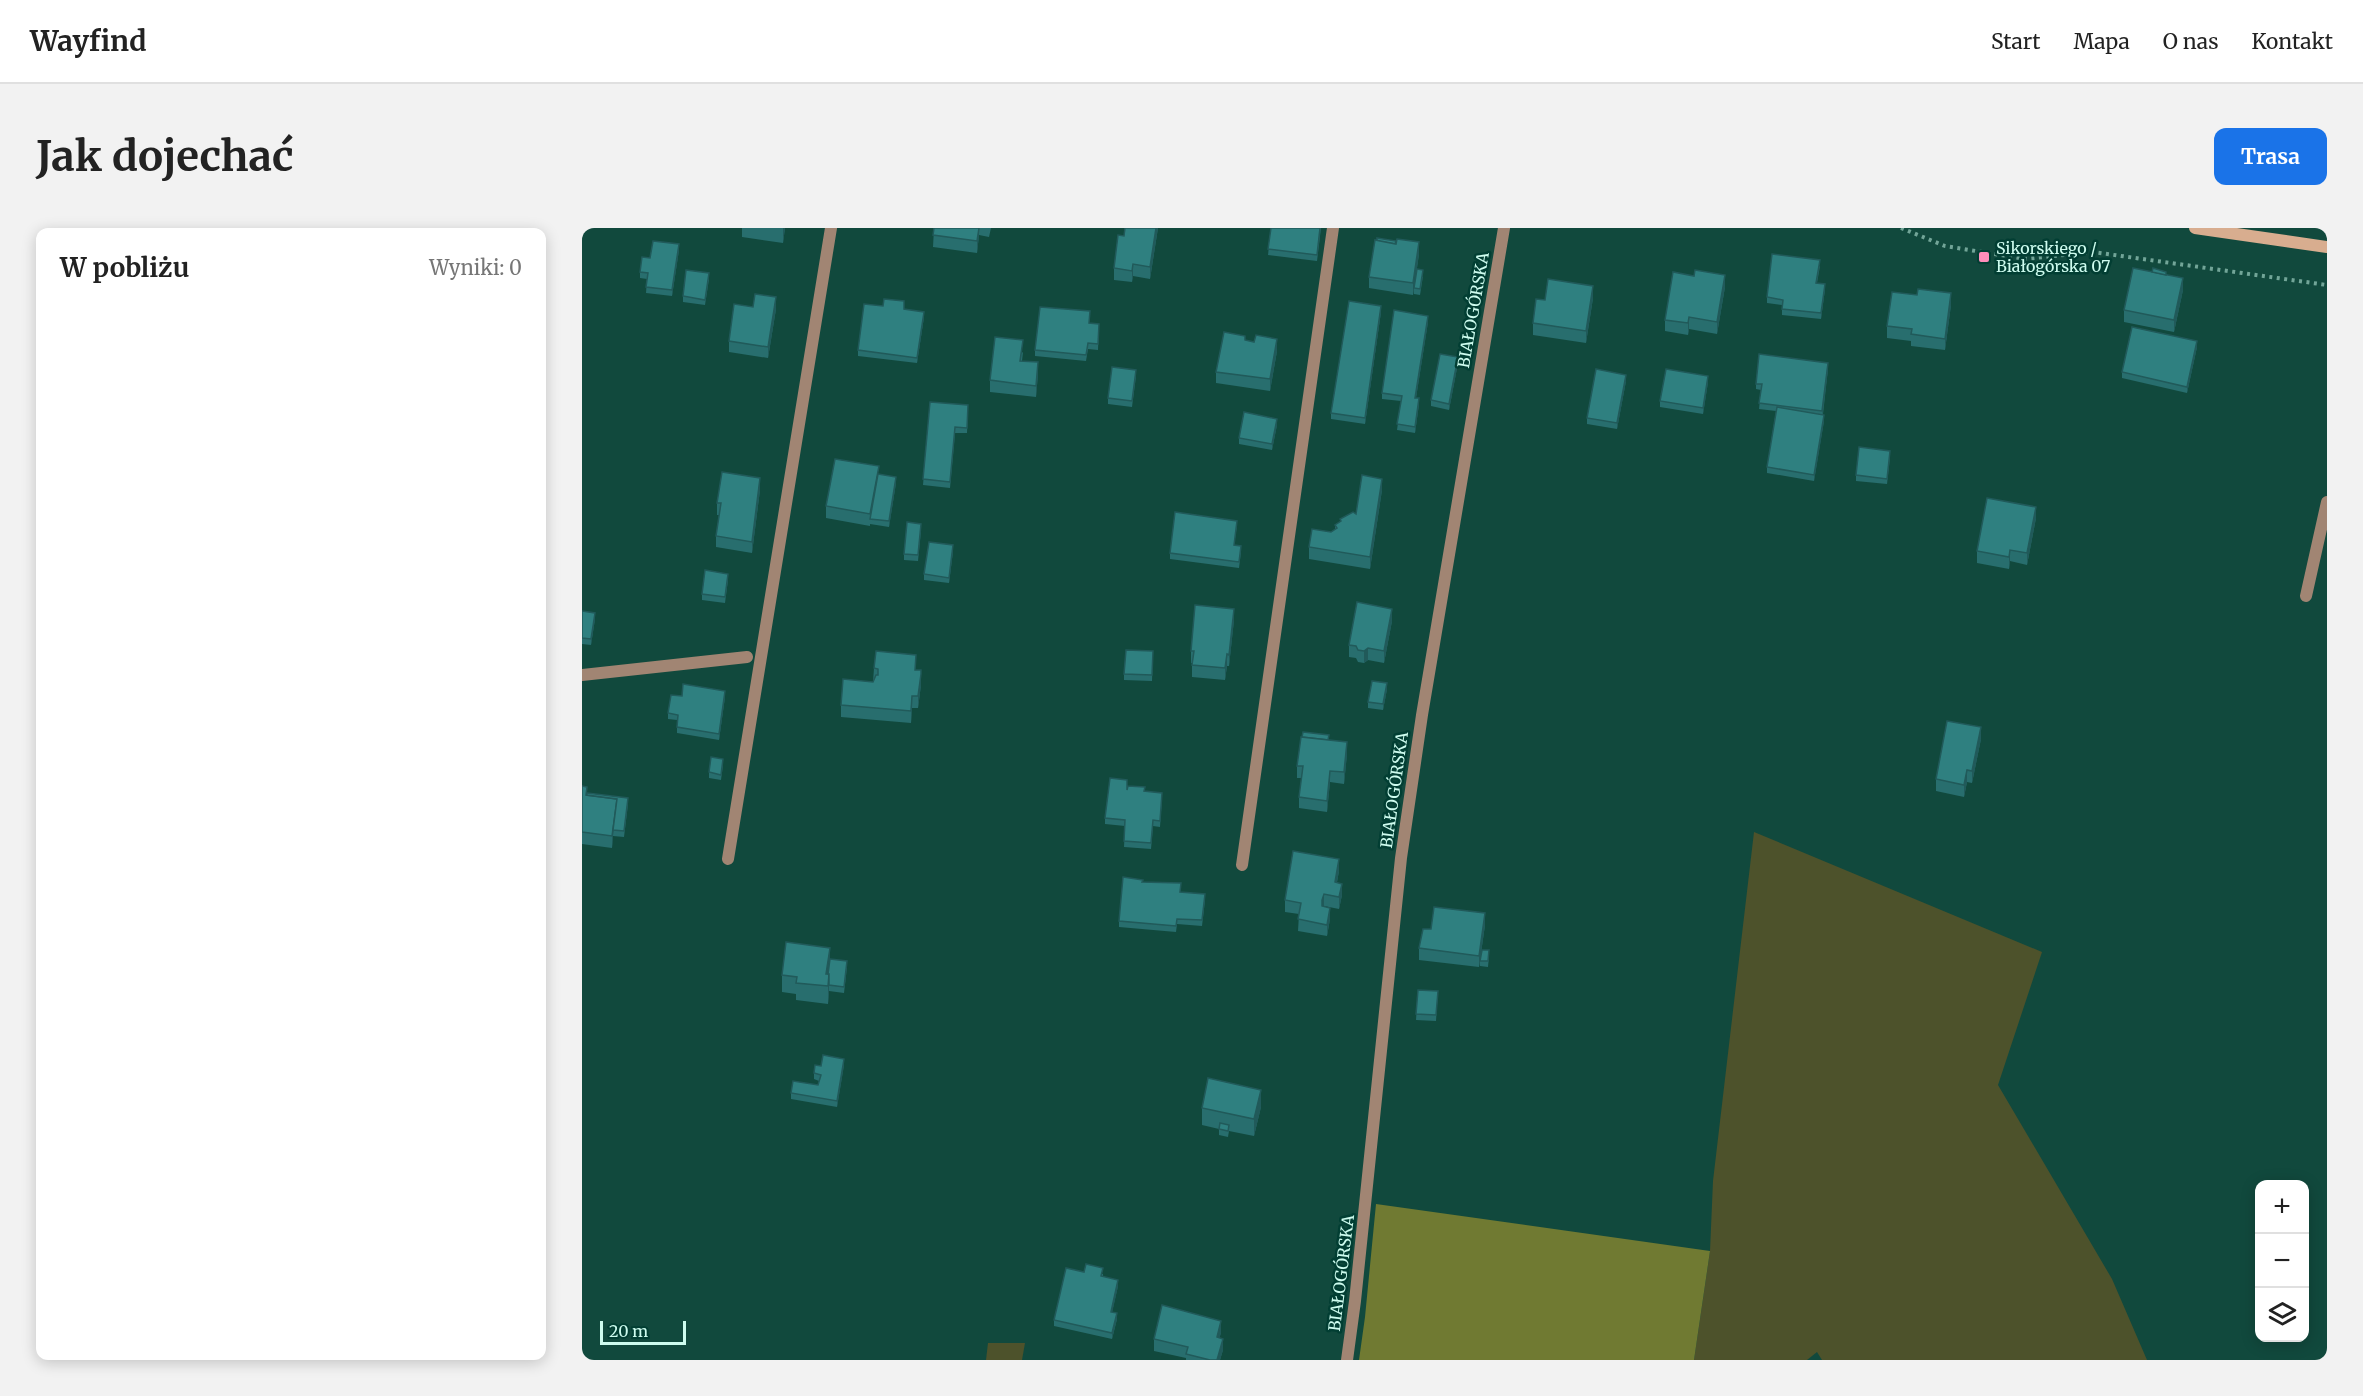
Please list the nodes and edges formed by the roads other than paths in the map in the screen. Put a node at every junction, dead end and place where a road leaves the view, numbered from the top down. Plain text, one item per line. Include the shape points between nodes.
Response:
1 (831, 228) edge
2 (1333, 228) edge
3 (1504, 228) edge
4 (2195, 228) edge
5 (2327, 247) edge
6 (2327, 502) edge
7 (2306, 596) dead end
8 (747, 657) dead end
9 (582, 675) edge
10 (728, 858) dead end
11 (1242, 865) dead end
12 (1347, 1360) edge

1 - 10 street
2 - 11 street
3 - 12 street, BIAŁOGÓRSKA via 1401,858
4 - 5 main road
6 - 7 street
8 - 9 street

